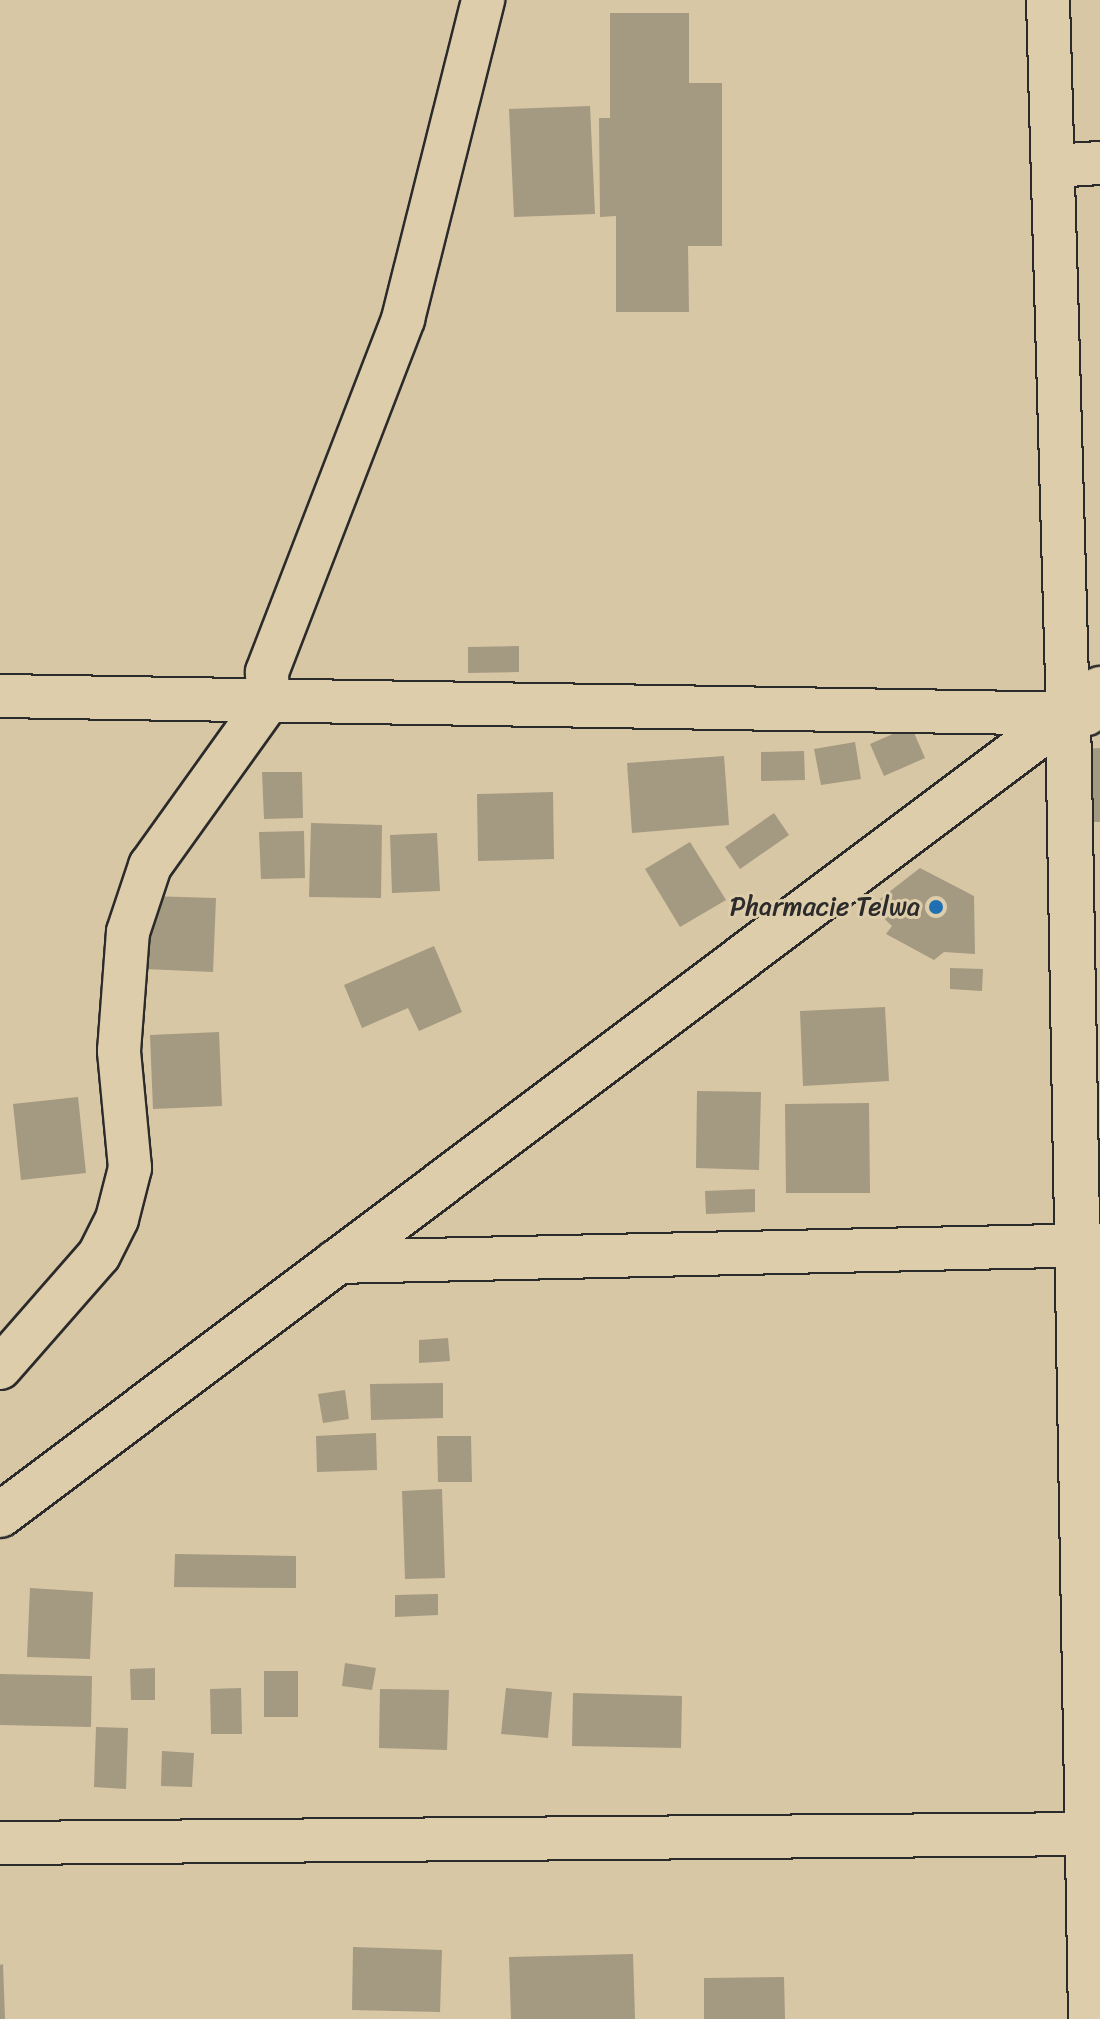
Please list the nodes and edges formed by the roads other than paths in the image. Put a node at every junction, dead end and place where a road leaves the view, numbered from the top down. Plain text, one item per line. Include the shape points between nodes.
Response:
1 (483, 0) edge
2 (1048, 0) edge
3 (1100, 163) edge
4 (1053, 166) junction
5 (0, 696) edge
6 (268, 701) junction
7 (1089, 706) edge
8 (1090, 1245) edge
9 (335, 1262) junction
10 (0, 1368) edge
11 (0, 1515) edge
12 (1094, 1834) edge
13 (0, 1843) edge
14 (1091, 2019) edge

1 - 6 street via 403,319 267,672
2 - 4 street
3 - 4 street
4 - 7 street
5 - 6 street
6 - 7 street
6 - 10 street via 150,866 128,932 119,1051 130,1168 117,1219 99,1255
7 - 8 main road
7 - 9 main road
8 - 9 street
8 - 12 main road
9 - 11 main road
12 - 13 street
12 - 14 main road

